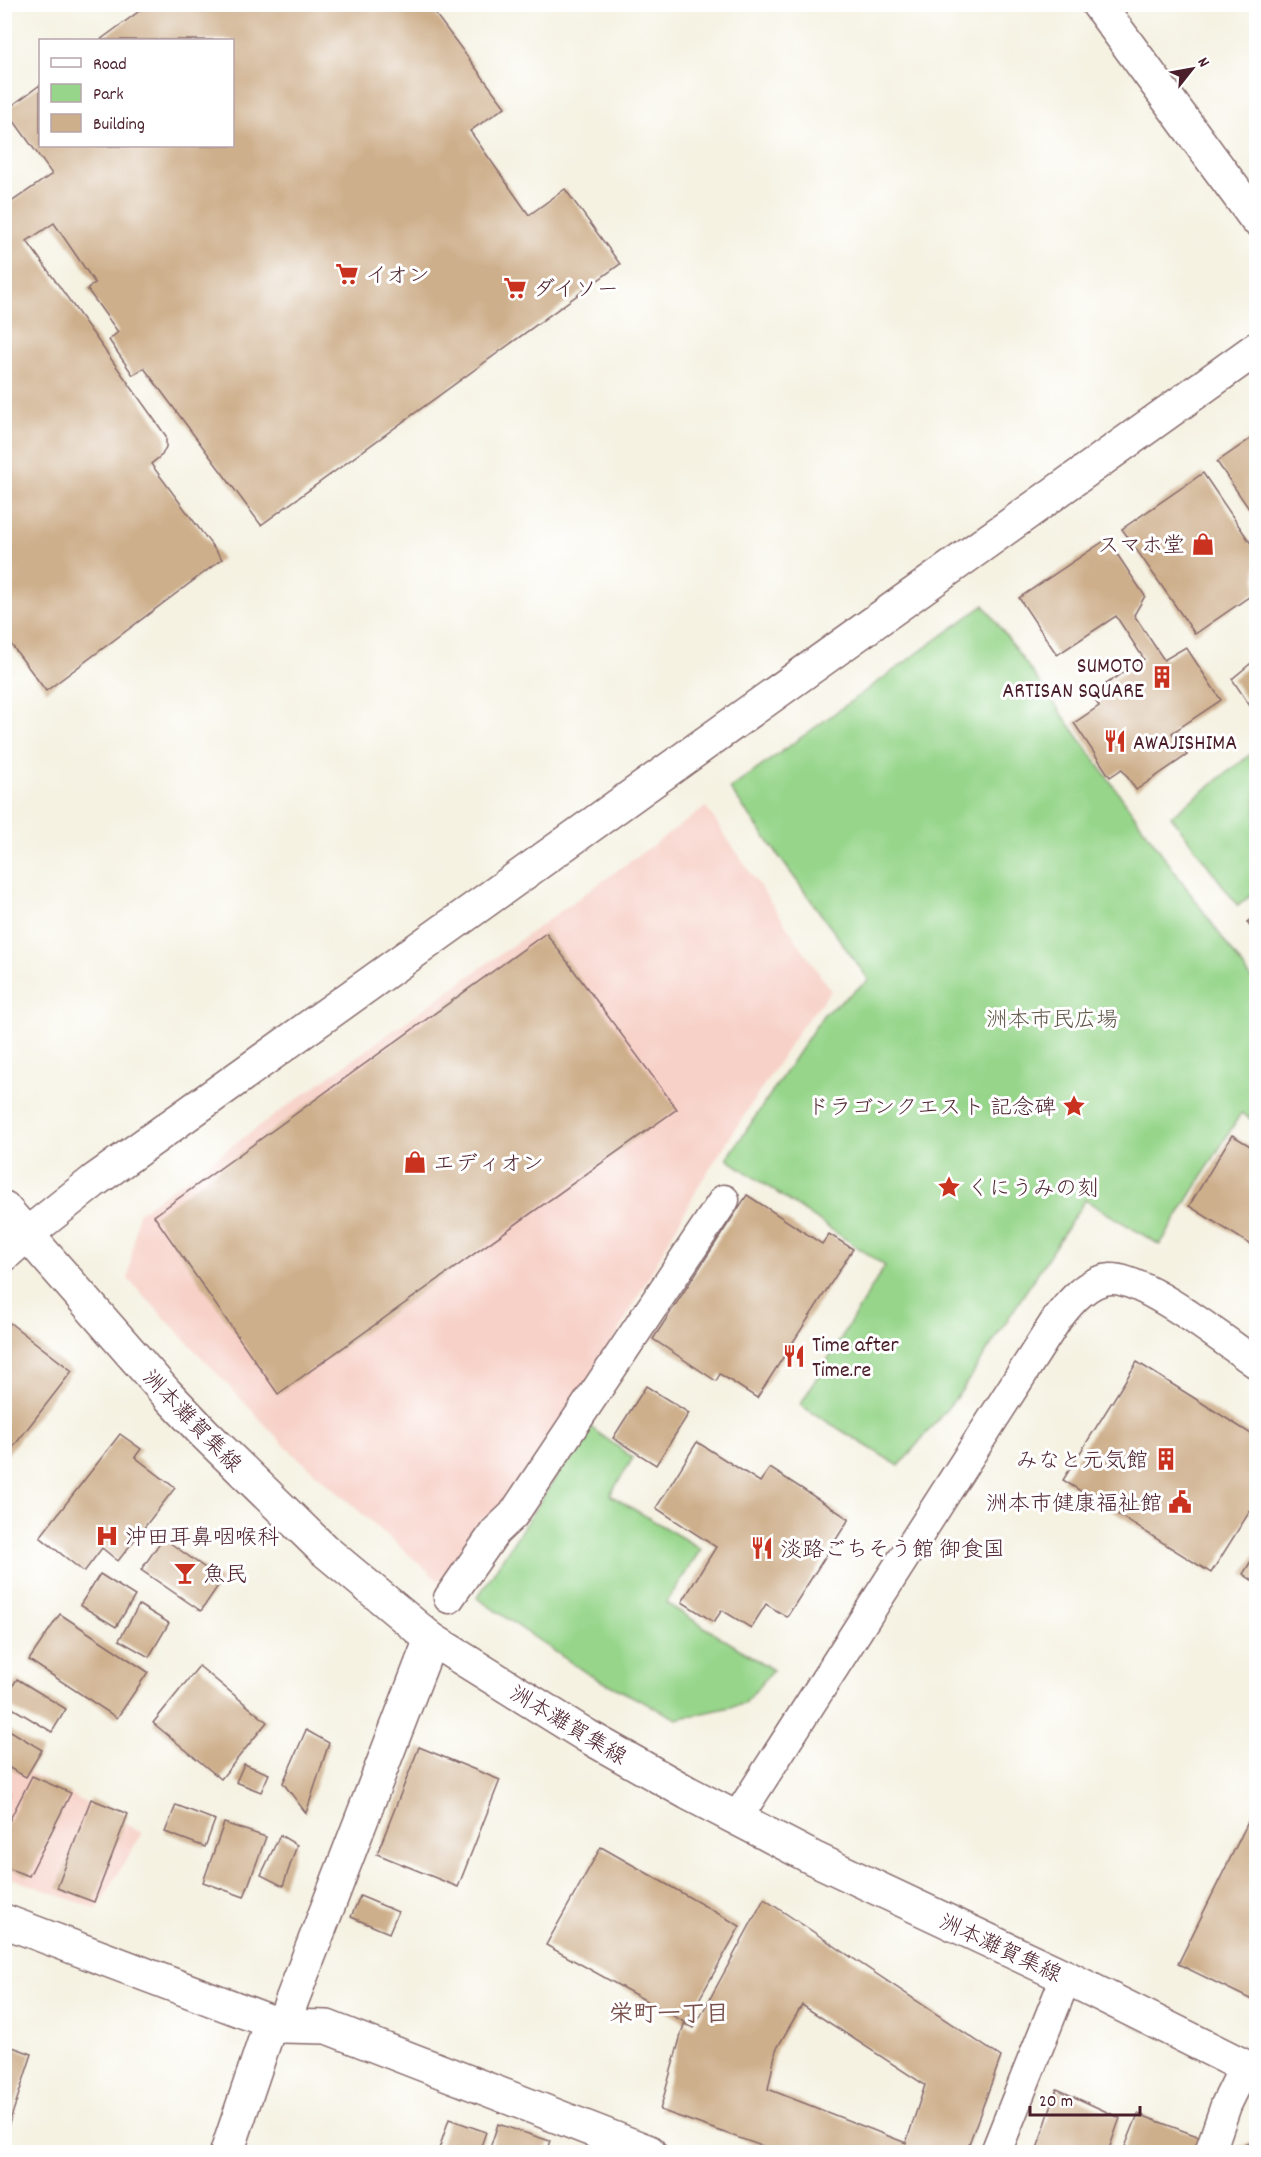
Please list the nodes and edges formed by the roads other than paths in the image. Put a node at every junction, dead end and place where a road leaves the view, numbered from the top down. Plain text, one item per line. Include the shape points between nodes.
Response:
1 (1098, 4) edge
2 (1257, 219) edge
3 (1257, 348) edge
4 (724, 1200) dead end
5 (4, 1208) edge
6 (15, 1245) edge
7 (1257, 1363) edge
8 (449, 1598) dead end
9 (431, 1639) junction
10 (737, 1818) junction
11 (4, 1921) edge
12 (1066, 1977) junction
13 (276, 2024) junction
14 (1251, 2069) edge
15 (227, 2152) edge
16 (649, 2152) edge
17 (996, 2152) edge
18 (1209, 2152) edge

1 - 2 street
3 - 6 street via 132,1154
4 - 8 street via 513,1515 495,1532
5 - 6 street, 洲本灘賀集線
6 - 9 street, 洲本灘賀集線 via 322,1549
7 - 10 street via 1157,1296 1126,1281 1109,1279 1083,1291 1057,1319
9 - 10 street, 洲本灘賀集線 via 637,1766
9 - 13 street
10 - 12 street, 洲本灘賀集線
11 - 13 street
12 - 14 street, 洲本灘賀集線
12 - 17 street
13 - 15 street
13 - 16 street via 327,2027
14 - 18 street via 1226,2105

